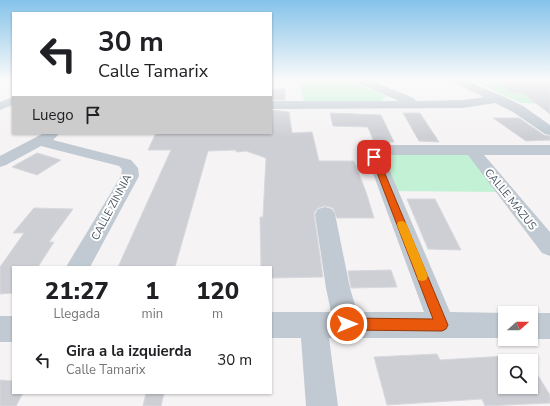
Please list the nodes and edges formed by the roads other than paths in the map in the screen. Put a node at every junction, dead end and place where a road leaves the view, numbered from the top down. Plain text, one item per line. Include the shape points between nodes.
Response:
1 (392, 99) edge
2 (498, 99) joint
3 (12, 101) edge
4 (396, 101) junction
5 (272, 105) edge
6 (0, 106) edge
7 (550, 131) edge
8 (46, 137) edge
9 (472, 150) junction
10 (550, 150) edge
11 (0, 162) edge
12 (325, 214) dead end
13 (550, 247) edge
14 (79, 266) edge
15 (272, 324) edge
16 (314, 324) junction
17 (347, 324) junction
18 (442, 325) junction
19 (498, 325) edge
20 (538, 326) edge
21 (550, 326) edge
22 (0, 329) edge
23 (12, 329) edge
24 (322, 406) edge

1 - 4 street
2 - 4 street via 463,104
2 - 7 street
3 - 6 street
4 - 5 street
8 - 11 street
8 - 14 street, CALLE ZINNIA via 125,163 130,168 130,176
9 - 10 street
9 - 13 street, CALLE MAZUS
9 - 18 street via 384,150 376,152 374,157
12 - 17 street
15 - 16 street
16 - 17 street
16 - 24 street
17 - 18 street
18 - 19 street
20 - 21 street
22 - 23 street

